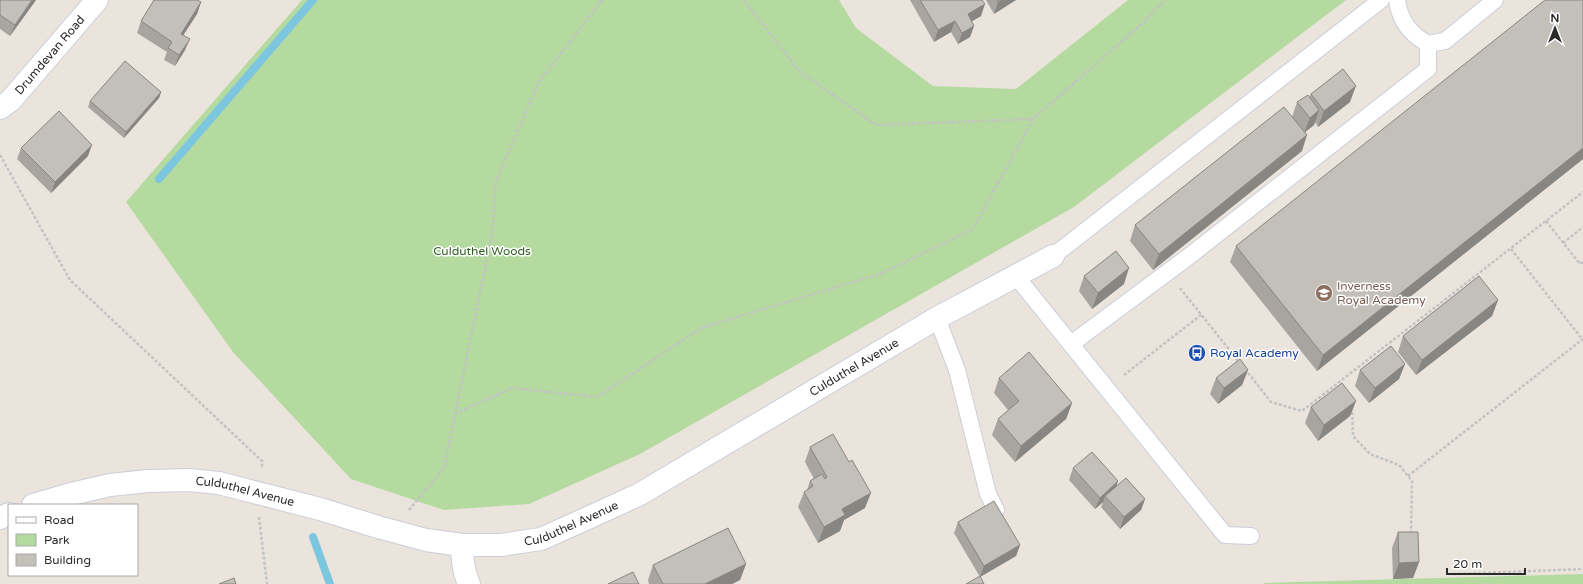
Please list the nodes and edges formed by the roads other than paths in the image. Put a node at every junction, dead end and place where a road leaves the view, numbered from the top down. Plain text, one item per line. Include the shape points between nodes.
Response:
1 (97, 0) edge
2 (1381, 0) edge
3 (1397, 0) edge
4 (1494, 0) edge
5 (1428, 44) junction
6 (0, 108) edge
7 (1053, 256) joint
8 (1015, 275) junction
9 (937, 318) junction
10 (1071, 344) junction
11 (36, 504) edge
12 (996, 510) edge
13 (1251, 536) dead end
14 (462, 545) junction
15 (469, 584) edge

1 - 6 street, Drumdevan Road via 11,100
2 - 7 lane
3 - 5 lane via 1398,10 1406,25 1416,37
4 - 5 lane via 1445,41
5 - 10 lane via 1428,69
7 - 8 street, Culduthel Avenue
8 - 9 street, Culduthel Avenue
8 - 10 lane
9 - 12 lane via 957,370 988,494
9 - 14 street, Culduthel Avenue via 640,494 541,539 501,545
10 - 13 lane via 1225,535
11 - 14 street, Culduthel Avenue via 110,485 148,480 189,480 219,483 426,540
14 - 15 street via 465,577

